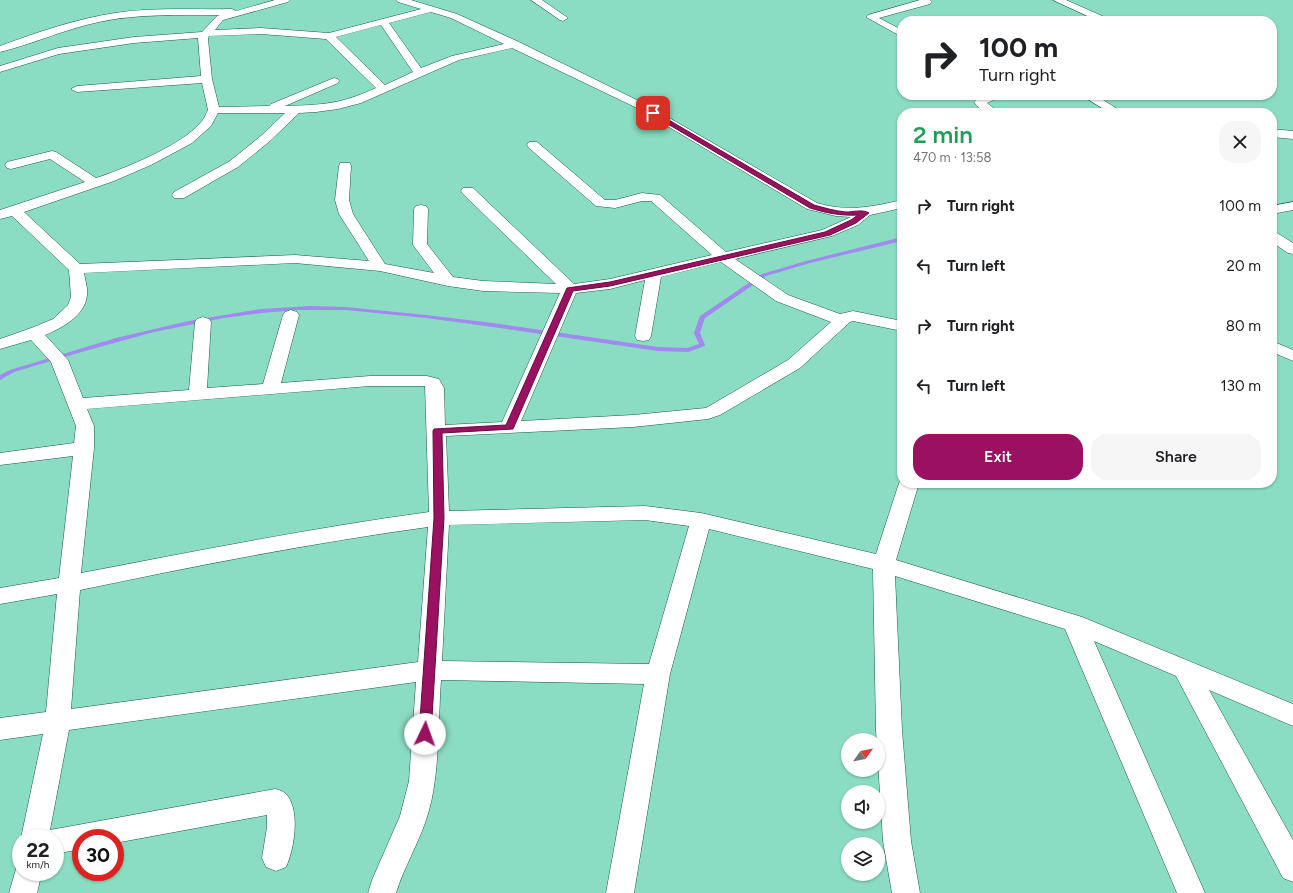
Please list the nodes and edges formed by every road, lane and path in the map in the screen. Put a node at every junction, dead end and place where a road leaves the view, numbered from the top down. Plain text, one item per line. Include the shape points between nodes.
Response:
1 (285, 0) edge
2 (401, 0) edge
3 (536, 0) edge
4 (925, 0) edge
5 (1058, 0) edge
6 (432, 8) junction
7 (237, 12) junction
8 (1095, 16) edge
9 (563, 18) dead end
10 (383, 22) junction
11 (897, 31) edge
12 (206, 34) junction
13 (329, 36) junction
14 (515, 44) junction
15 (0, 49) edge
16 (0, 69) edge
17 (420, 72) junction
18 (207, 79) junction
19 (334, 81) dead end
20 (77, 89) dead end
21 (383, 89) junction
22 (985, 100) edge
23 (1096, 100) edge
24 (986, 108) edge
25 (1109, 108) edge
26 (268, 109) junction
27 (296, 109) junction
28 (214, 110) junction
29 (1277, 133) edge
30 (1293, 135) edge
31 (533, 145) dead end
32 (11, 164) dead end
33 (345, 166) dead end
34 (95, 183) junction
35 (468, 191) dead end
36 (179, 195) dead end
37 (897, 205) edge
38 (1293, 206) edge
39 (420, 209) dead end
40 (1277, 209) edge
41 (7, 212) edge
42 (865, 213) junction
43 (1277, 239) edge
44 (1293, 250) edge
45 (724, 258) junction
46 (380, 267) junction
47 (76, 269) junction
48 (654, 274) junction
49 (448, 281) junction
50 (570, 289) junction
51 (291, 315) dead end
52 (841, 320) junction
53 (203, 322) dead end
54 (897, 325) edge
55 (33, 332) junction
56 (643, 336) dead end
57 (0, 344) edge
58 (1277, 348) edge
59 (1293, 356) edge
60 (270, 389) junction
61 (198, 395) junction
62 (76, 404) junction
63 (510, 427) junction
64 (438, 431) junction
65 (84, 448) junction
66 (0, 460) edge
67 (907, 488) edge
68 (439, 518) junction
69 (701, 520) junction
70 (884, 564) junction
71 (68, 584) junction
72 (0, 596) edge
73 (1074, 623) junction
74 (429, 670) junction
75 (1185, 670) junction
76 (658, 674) junction
77 (1293, 715) edge
78 (58, 722) junction
79 (0, 729) edge
80 (37, 829) edge
81 (64, 839) edge
82 (276, 858) dead end
83 (1293, 868) edge
84 (26, 881) edge
85 (24, 893) edge
86 (382, 893) edge
87 (620, 893) edge
88 (906, 893) edge
89 (1191, 893) edge

1 - 7 street
2 - 6 street
3 - 9 street
4 - 11 street via 927,2 872,17
5 - 8 street
6 - 10 street
6 - 14 street
7 - 12 street via 217,19
7 - 15 street via 114,16 42,34
10 - 13 street
10 - 17 street
12 - 13 street via 261,31
12 - 16 street via 134,40 58,51
12 - 18 street via 203,39
13 - 21 street
14 - 17 street via 456,58
14 - 42 street via 641,106 812,206 847,214
17 - 21 street
18 - 20 street
18 - 28 street
19 - 26 street
21 - 27 street via 357,101 338,106
22 - 24 street via 980,102
23 - 25 street
26 - 27 street
26 - 28 street
27 - 36 street via 234,164
28 - 34 street via 207,123 188,140 147,162
29 - 30 street
31 - 45 street via 601,203 610,205 648,196 659,200
32 - 34 street via 52,155
33 - 46 street via 342,200 346,214
34 - 41 street
35 - 50 street
37 - 42 street
38 - 40 street
39 - 49 street via 420,246
41 - 47 street
42 - 45 street via 853,222 827,233
43 - 44 street
45 - 48 street
45 - 52 street via 782,298
46 - 47 street via 295,259
46 - 49 street
47 - 55 street via 79,297 73,310 64,319
48 - 50 street via 610,284
48 - 56 street
49 - 50 street via 507,288
50 - 63 street
51 - 60 street
52 - 54 street via 853,316
52 - 63 street via 794,364 708,413 633,421
53 - 61 street
55 - 57 street
55 - 62 street via 58,358
58 - 59 street
60 - 61 street
60 - 64 street via 370,381 427,381 433,383 435,388
61 - 62 street
62 - 65 street via 85,426
63 - 64 street
64 - 68 street
65 - 66 street
65 - 71 street
67 - 70 street
68 - 69 street via 645,513
68 - 71 street via 270,544
68 - 74 street
69 - 70 street
69 - 76 street
70 - 73 street
70 - 88 street via 889,730 897,841
71 - 72 street
71 - 78 street
73 - 75 street
73 - 89 street
74 - 76 street
74 - 78 street
74 - 86 street via 419,799
75 - 77 street
75 - 83 street
76 - 87 street
78 - 79 street
78 - 80 street
81 - 82 street via 274,801 279,803 281,817
84 - 85 street

